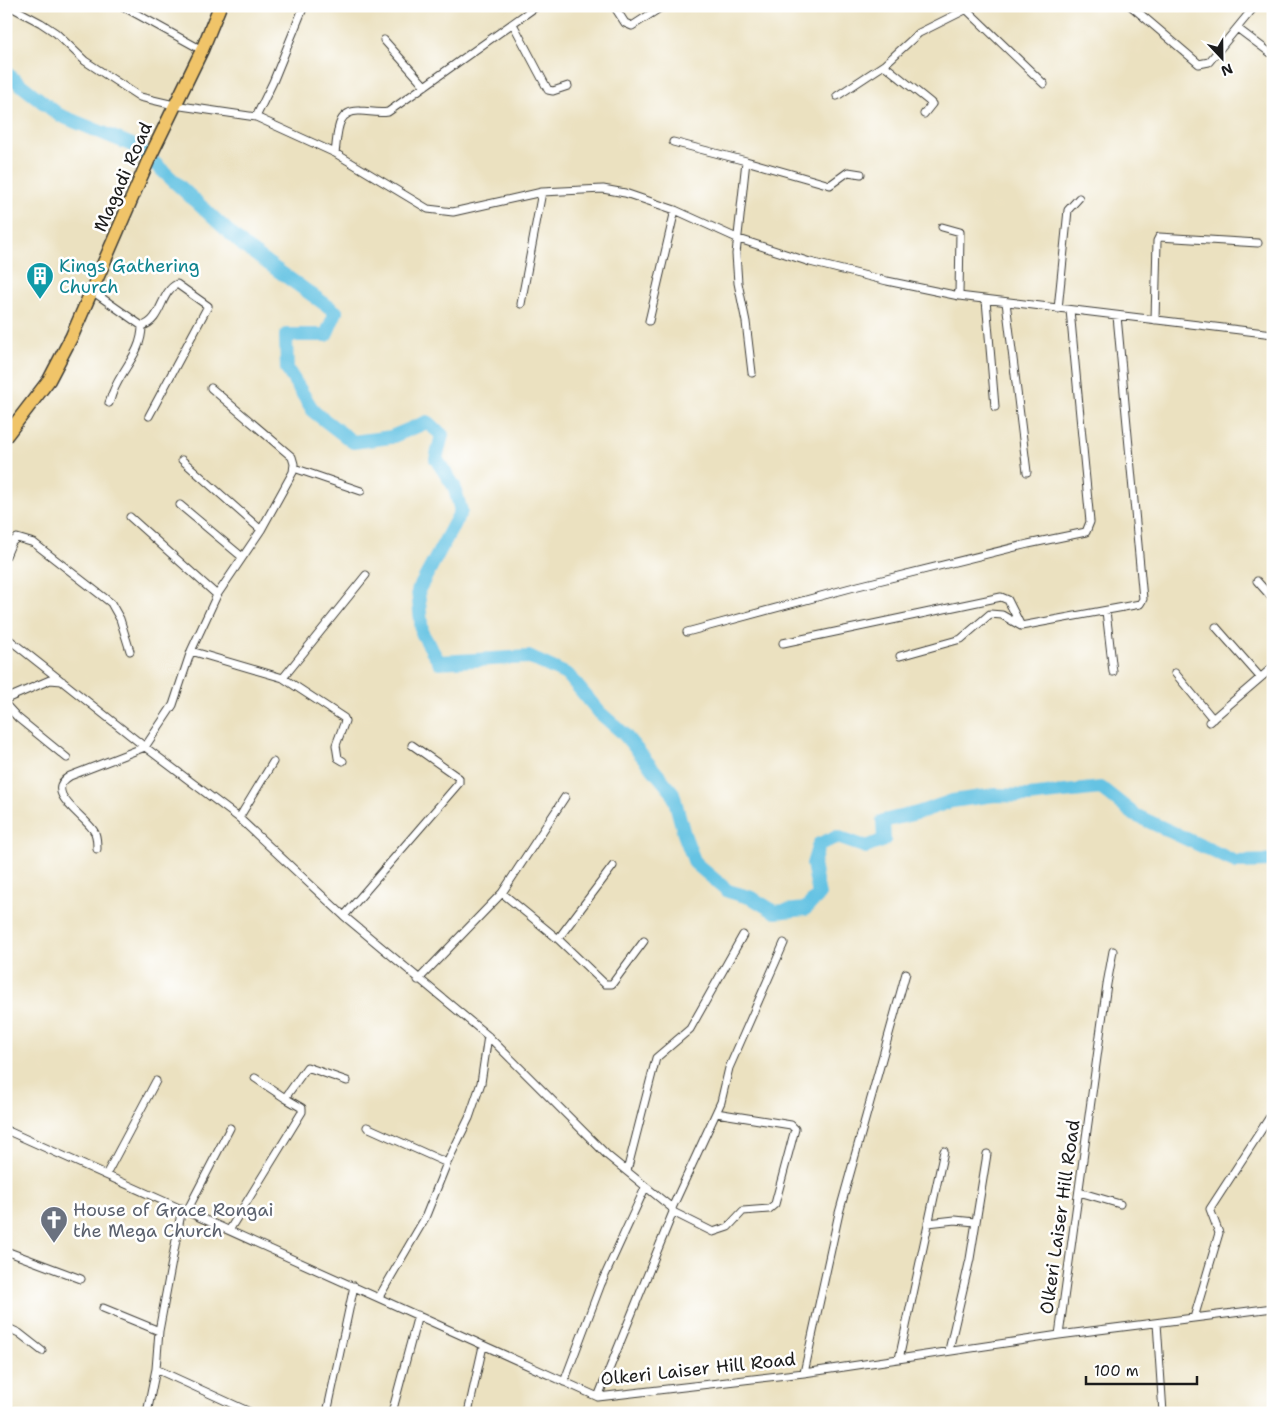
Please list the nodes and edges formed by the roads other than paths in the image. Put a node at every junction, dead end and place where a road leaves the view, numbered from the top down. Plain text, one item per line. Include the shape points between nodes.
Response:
1 (9, 6) edge
2 (122, 6) edge
3 (220, 6) edge
4 (304, 6) edge
5 (537, 6) edge
6 (614, 6) edge
7 (663, 6) edge
8 (1131, 6) edge
9 (1255, 6) edge
10 (970, 8) edge
11 (514, 24) junction
12 (1237, 28) junction
13 (384, 40) dead end
14 (202, 50) junction
15 (1273, 55) edge
16 (884, 65) junction
17 (1044, 84) dead end
18 (425, 86) junction
19 (568, 86) dead end
20 (837, 96) dead end
21 (174, 105) junction
22 (924, 114) dead end
23 (256, 117) junction
24 (674, 142) dead end
25 (335, 153) junction
26 (746, 161) junction
27 (861, 174) dead end
28 (542, 192) junction
29 (1079, 198) dead end
30 (675, 210) junction
31 (942, 227) dead end
32 (739, 238) junction
33 (1258, 243) dead end
34 (92, 291) junction
35 (959, 296) junction
36 (986, 300) junction
37 (1006, 302) junction
38 (521, 304) dead end
39 (1058, 309) junction
40 (1070, 310) junction
41 (1117, 316) junction
42 (1155, 320) junction
43 (649, 321) dead end
44 (142, 326) junction
45 (1273, 334) edge
46 (752, 373) dead end
47 (211, 388) dead end
48 (109, 403) dead end
49 (995, 407) dead end
50 (149, 416) dead end
51 (6, 436) edge
52 (182, 460) dead end
53 (294, 468) junction
54 (1027, 472) dead end
55 (362, 491) dead end
56 (180, 505) dead end
57 (130, 517) dead end
58 (261, 530) junction
59 (6, 556) edge
60 (241, 556) junction
61 (366, 575) dead end
62 (1258, 581) dead end
63 (217, 595) junction
64 (1273, 599) edge
65 (1106, 611) junction
66 (1021, 626) junction
67 (1216, 627) dead end
68 (687, 632) dead end
69 (6, 637) edge
70 (783, 643) dead end
71 (191, 651) junction
72 (130, 652) dead end
73 (900, 656) dead end
74 (1273, 668) edge
75 (1113, 672) dead end
76 (1175, 673) dead end
77 (1260, 677) junction
78 (283, 678) junction
79 (63, 681) junction
80 (6, 699) edge
81 (6, 705) edge
82 (412, 745) dead end
83 (145, 747) junction
84 (67, 758) dead end
85 (344, 761) dead end
86 (273, 762) dead end
87 (565, 797) dead end
88 (239, 818) junction
89 (97, 849) dead end
90 (614, 866) dead end
91 (502, 893) junction
92 (344, 916) junction
93 (743, 936) dead end
94 (558, 939) junction
95 (644, 941) dead end
96 (784, 943) dead end
97 (1113, 951) dead end
98 (906, 973) dead end
99 (418, 980) junction
100 (488, 1036) junction
101 (255, 1078) dead end
102 (156, 1081) dead end
103 (347, 1081) dead end
104 (285, 1098) junction
105 (1273, 1112) edge
106 (716, 1113) junction
107 (367, 1127) dead end
108 (230, 1128) dead end
109 (6, 1130) edge
110 (944, 1152) dead end
111 (987, 1154) dead end
112 (447, 1163) junction
113 (626, 1171) junction
114 (107, 1173) junction
115 (645, 1188) junction
116 (1078, 1192) junction
117 (1120, 1204) dead end
118 (184, 1210) junction
119 (672, 1210) junction
120 (975, 1222) junction
121 (928, 1223) junction
122 (230, 1229) junction
123 (6, 1251) edge
124 (81, 1279) dead end
125 (354, 1286) junction
126 (379, 1297) junction
127 (103, 1308) dead end
128 (1273, 1308) edge
129 (418, 1316) junction
130 (1194, 1318) junction
131 (1157, 1323) junction
132 (6, 1327) edge
133 (159, 1331) junction
134 (1059, 1335) junction
135 (482, 1346) junction
136 (949, 1350) junction
137 (42, 1351) dead end
138 (899, 1358) junction
139 (156, 1369) junction
140 (804, 1372) junction
141 (564, 1382) junction
142 (598, 1397) junction
143 (6, 1409) edge
144 (393, 1409) dead end
145 (18, 1413) edge
146 (147, 1413) edge
147 (252, 1413) edge
148 (327, 1413) edge
149 (468, 1413) edge
150 (1163, 1413) edge

1 - 21 street via 56,33 85,61 140,97
2 - 14 street
3 - 14 highway, Magadi Road
4 - 23 street
5 - 11 street
6 - 7 street via 625,23 632,26
8 - 12 street via 1199,64 1209,62
9 - 12 street
10 - 16 street via 919,33
10 - 17 street
11 - 18 street
11 - 19 street via 548,90
12 - 15 street
13 - 18 street
14 - 21 highway, Magadi Road
16 - 20 street
16 - 22 street via 932,104
18 - 25 street via 388,112 345,113 340,118
21 - 23 street
21 - 34 highway, Magadi Road
23 - 25 street
24 - 26 street
25 - 28 street via 414,202 442,212
26 - 27 street via 830,185 848,172
26 - 32 street
28 - 30 street via 603,189
28 - 38 street
29 - 39 street via 1068,210
30 - 32 street
30 - 43 street
31 - 35 street via 960,232
32 - 35 street via 810,262
32 - 46 street via 736,254 738,283
33 - 42 street via 1159,237
34 - 44 street
34 - 51 highway, Magadi Road via 49,380
35 - 36 street
36 - 37 street
36 - 49 street
37 - 39 street
37 - 54 street
39 - 40 street
40 - 41 street
40 - 68 street via 1090,522 1086,532 858,586
41 - 42 street
41 - 65 street via 1142,599 1140,604
42 - 45 street
44 - 48 street via 136,354 113,390
44 - 50 street via 154,318 171,287 177,284 208,306
47 - 53 street via 292,457
52 - 58 street
53 - 55 street
53 - 58 street
56 - 60 street
57 - 63 street
58 - 60 street
59 - 72 street via 17,538 34,543 111,603
60 - 63 street
61 - 78 street
62 - 64 street
63 - 71 street
65 - 66 street
65 - 75 street
66 - 70 street via 1008,600 1001,597
66 - 73 street via 1002,615 990,614 962,639
67 - 77 street
69 - 79 street
71 - 78 street
71 - 83 street via 173,705
74 - 77 street
76 - 77 street via 1211,720
78 - 85 street via 345,719 336,748 338,758
79 - 80 street via 50,680
79 - 83 street
81 - 84 street
82 - 92 street via 459,778 459,783
83 - 88 street
83 - 89 street via 70,776 60,787 63,798 95,832
86 - 88 street
87 - 91 street
88 - 92 street
90 - 94 street
91 - 94 street
91 - 99 street
92 - 99 street
93 - 113 street via 690,1029 656,1058
94 - 95 street via 609,985
96 - 106 street via 729,1068
97 - 116 street, Olkeri Laiser Hill Road
98 - 140 street via 839,1213
99 - 100 street
100 - 112 street via 481,1083 470,1118
100 - 113 street
101 - 104 street
102 - 114 street
103 - 104 street via 309,1066
104 - 122 street via 302,1108 302,1112
105 - 130 street via 1210,1209 1219,1233
106 - 119 street
106 - 119 street via 795,1128 775,1204 769,1209 744,1210 728,1227 713,1232
107 - 112 street
108 - 118 street
109 - 114 street, Olkeri Laiser Hill Road
110 - 121 street
111 - 120 street
112 - 126 street via 425,1218
113 - 115 street
114 - 118 street, Olkeri Laiser Hill Road
115 - 119 street
115 - 141 street via 601,1284
116 - 117 street
116 - 134 street, Olkeri Laiser Hill Road
118 - 122 street, Olkeri Laiser Hill Road
118 - 133 street
119 - 142 street
120 - 121 street
120 - 136 street
121 - 138 street
122 - 125 street, Olkeri Laiser Hill Road
123 - 124 street
125 - 126 street, Olkeri Laiser Hill Road
125 - 148 street
126 - 129 street, Olkeri Laiser Hill Road
127 - 133 street
128 - 130 street
129 - 135 street, Olkeri Laiser Hill Road
129 - 144 street
130 - 131 street
131 - 134 street
131 - 150 street
132 - 137 street
133 - 139 street
134 - 136 street, Olkeri Laiser Hill Road
135 - 141 street, Olkeri Laiser Hill Road
135 - 149 street
136 - 138 street, Olkeri Laiser Hill Road
138 - 140 street, Olkeri Laiser Hill Road
139 - 146 street
139 - 147 street
140 - 142 street, Olkeri Laiser Hill Road
141 - 142 street, Olkeri Laiser Hill Road
143 - 145 street

